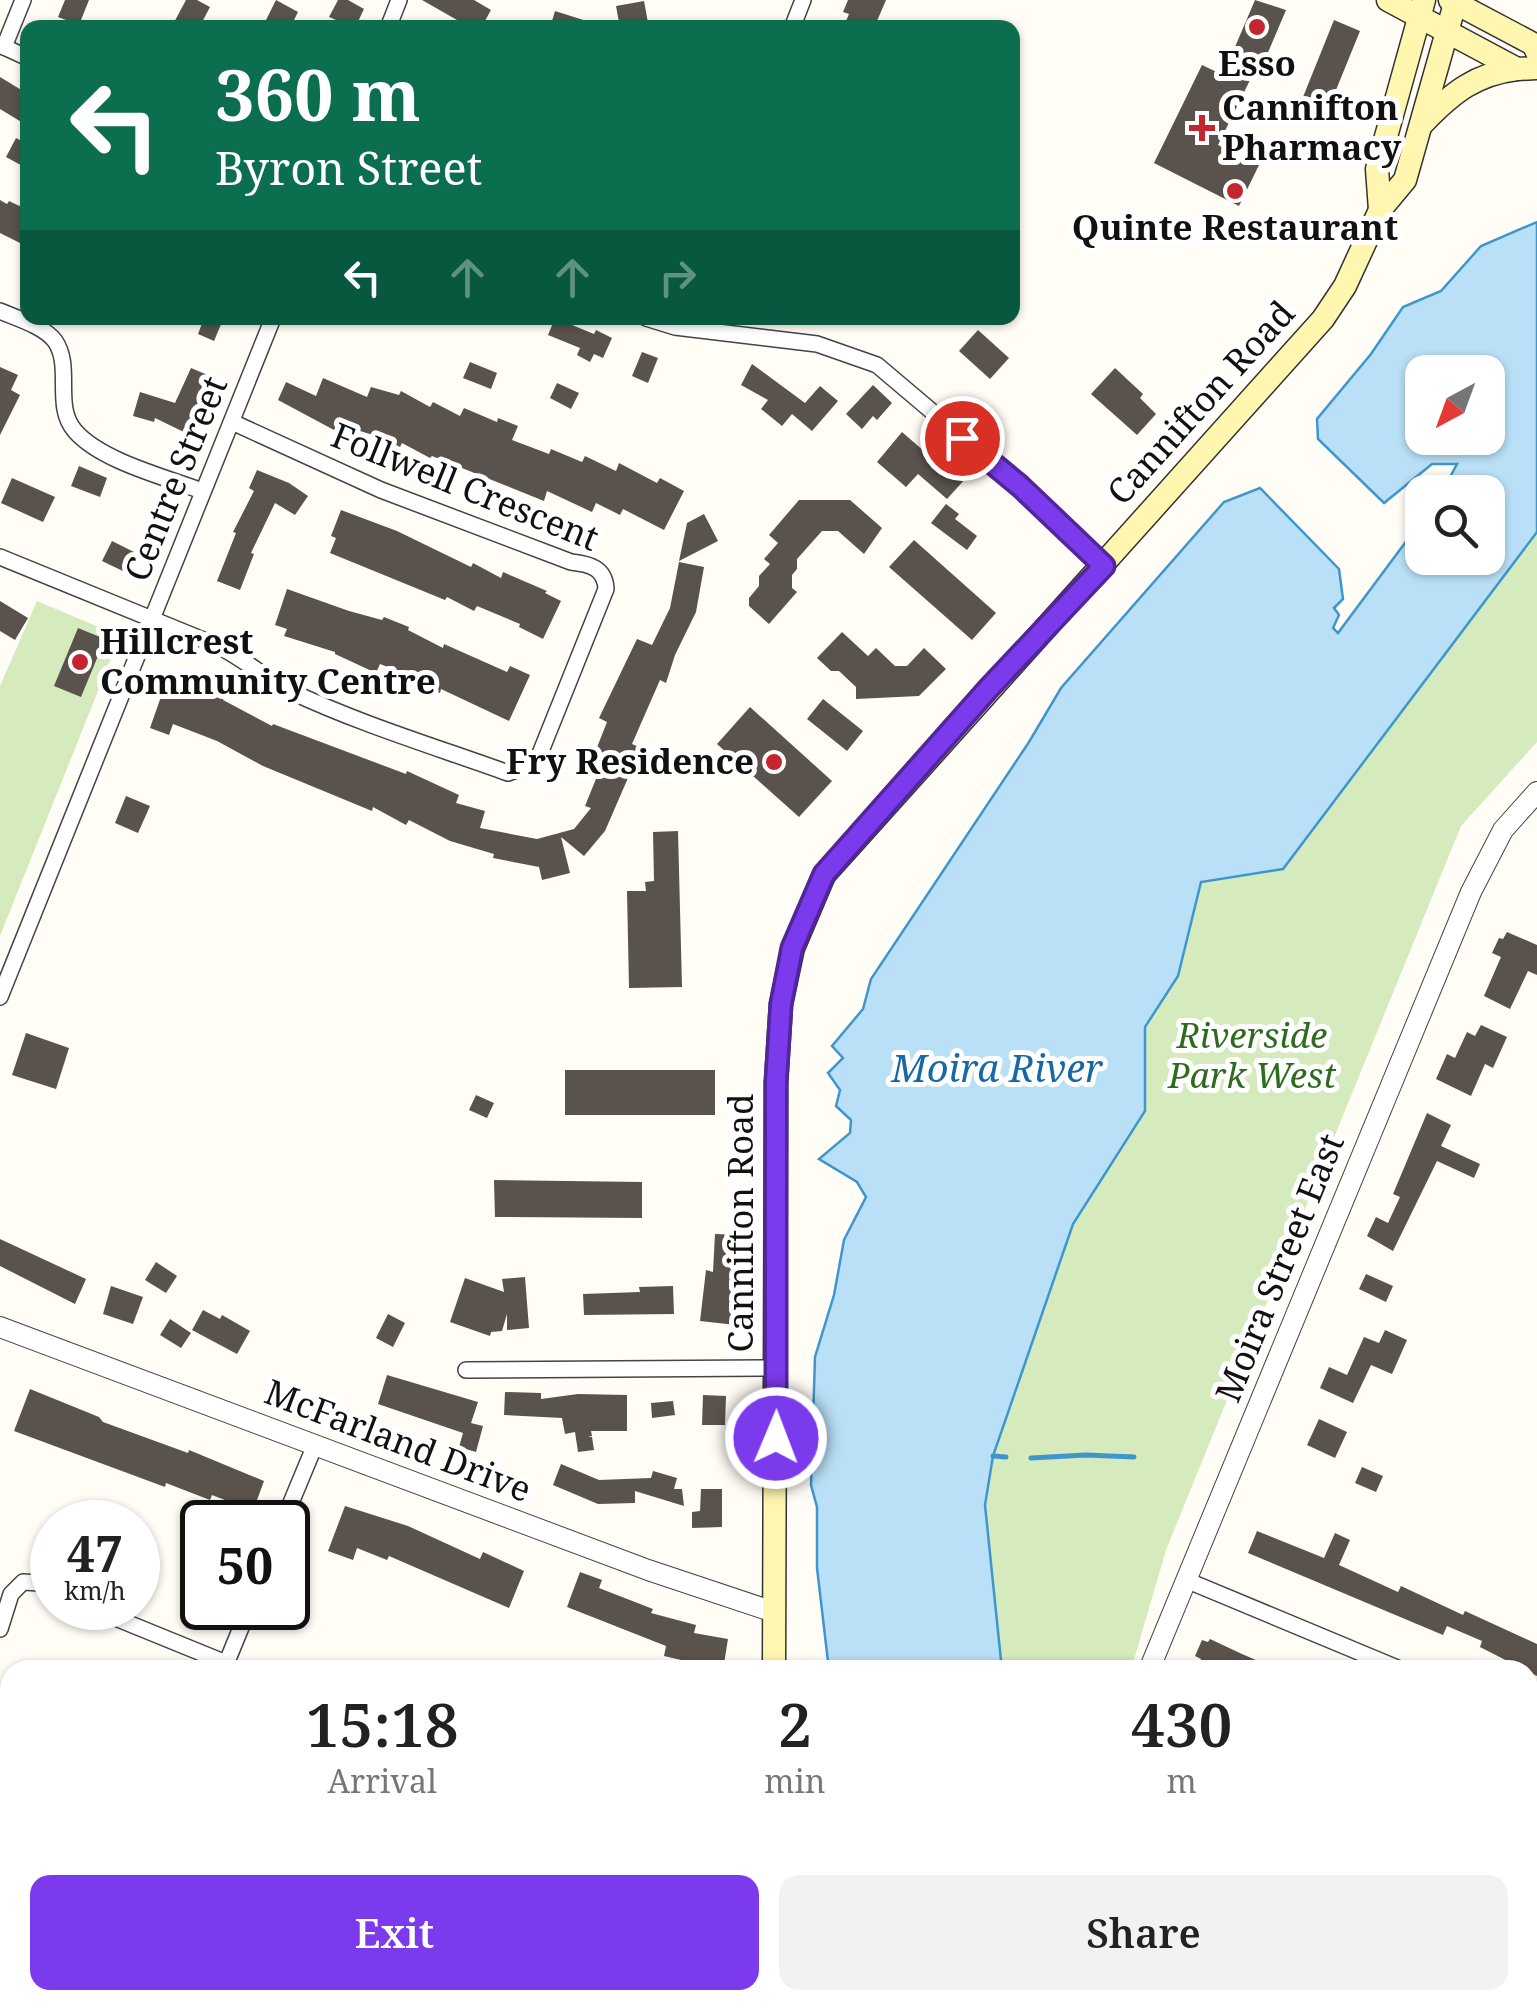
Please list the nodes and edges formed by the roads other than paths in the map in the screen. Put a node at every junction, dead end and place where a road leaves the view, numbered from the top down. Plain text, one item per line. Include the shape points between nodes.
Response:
1 (23, 0) edge
2 (1388, 0) edge
3 (1454, 1) edge
4 (1422, 8) edge
5 (1447, 31) junction
6 (2, 46) edge
7 (1537, 52) edge
8 (1527, 68) edge
9 (1422, 124) junction
10 (1380, 210) junction
11 (26, 325) edge
12 (270, 325) edge
13 (695, 325) edge
14 (232, 422) junction
15 (202, 491) junction
16 (0, 557) edge
17 (1104, 566) junction
18 (152, 620) junction
19 (1537, 792) edge
20 (0, 997) edge
21 (0, 1327) edge
22 (776, 1368) junction
23 (466, 1370) dead end
24 (315, 1445) junction
25 (292, 1500) edge
26 (1186, 1580) junction
27 (30, 1583) edge
28 (774, 1612) junction
29 (0, 1629) edge
30 (142, 1630) edge
31 (240, 1630) edge
32 (211, 1660) edge
33 (227, 1660) edge
34 (774, 1660) edge
35 (1154, 1660) edge
36 (1378, 1660) edge

1 - 6 street
2 - 4 main road
3 - 5 main road, Cannifton Road
3 - 7 main road
4 - 5 main road
4 - 10 main road, Cannifton Road via 1377,169
5 - 8 main road
5 - 9 main road, Cannifton Road
8 - 9 main road via 1464,86
9 - 10 main road, Cannifton Road via 1405,180
10 - 17 main road, Cannifton Road via 1323,319
11 - 15 street via 54,340 74,430 94,448
12 - 14 street, Centre Street
13 - 17 street via 817,344 877,366
14 - 15 street, Centre Street
14 - 18 street, Follwell Crescent via 381,490 601,572 606,588 539,756 508,773 292,692 240,656
15 - 18 street, Centre Street
16 - 18 street
17 - 22 main road, Cannifton Road via 824,874 792,948 776,1082
18 - 20 street, Centre Street
19 - 26 street, Moira Street East via 1502,830 1471,892
21 - 24 street, McFarland Drive
22 - 23 street
22 - 28 main road, Cannifton Road
24 - 25 street
24 - 28 street, McFarland Drive
26 - 35 street, Moira Street East
26 - 36 street
27 - 29 street via 11,1594
28 - 34 main road, Cannifton Road
30 - 32 street
31 - 33 street

